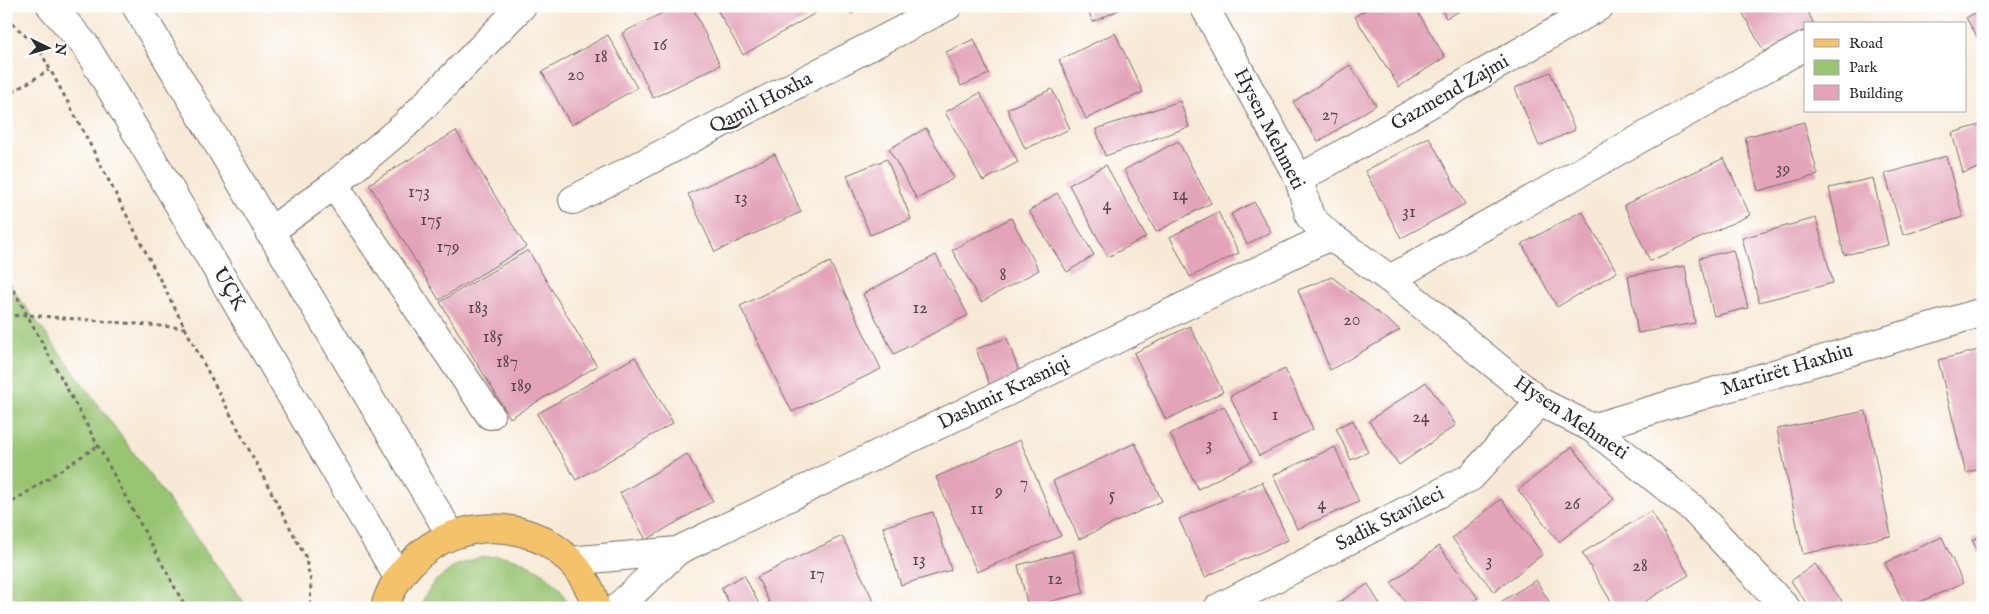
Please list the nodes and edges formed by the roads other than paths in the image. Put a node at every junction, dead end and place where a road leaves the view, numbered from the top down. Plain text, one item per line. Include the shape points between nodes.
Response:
1 (51, 6) edge
2 (136, 6) edge
3 (522, 6) edge
4 (948, 6) edge
5 (1204, 6) edge
6 (1600, 6) edge
7 (1804, 47) edge
8 (1299, 179) junction
9 (334, 185) junction
10 (573, 200) dead end
11 (269, 232) junction
12 (1330, 236) junction
13 (1390, 279) junction
14 (1983, 312) edge
15 (1540, 402) junction
16 (490, 415) dead end
17 (1592, 428) junction
18 (451, 534) junction
19 (677, 551) junction
20 (570, 561) junction
21 (398, 577) junction
22 (385, 608) edge
23 (596, 608) edge
24 (617, 608) edge
25 (1218, 608) edge
26 (1786, 608) edge

1 - 21 street, UÇK via 85,45
2 - 11 street
3 - 9 street via 405,125
4 - 10 street, Qamil Hoxha
5 - 8 street, Hysen Mehmeti
6 - 8 street, Gazmend Zajmi
7 - 13 street
8 - 12 street, Hysen Mehmeti via 1310,217
9 - 11 street
9 - 16 street
11 - 18 street
12 - 13 street, Hysen Mehmeti
12 - 19 street, Dashmir Krasniqi
13 - 15 street, Hysen Mehmeti
14 - 17 street, Martirët Haxhiu
15 - 17 street, Hysen Mehmeti
15 - 25 street, Sadik Stavileci via 1470,477
17 - 26 street, Hysen Mehmeti via 1692,508
18 - 20 main road via 482,528 514,530 545,541
18 - 21 main road via 421,552
19 - 20 street, Dashmir Krasniqi
19 - 24 street, Dashmir Krasniqi
20 - 23 main road via 590,589
21 - 22 main road

